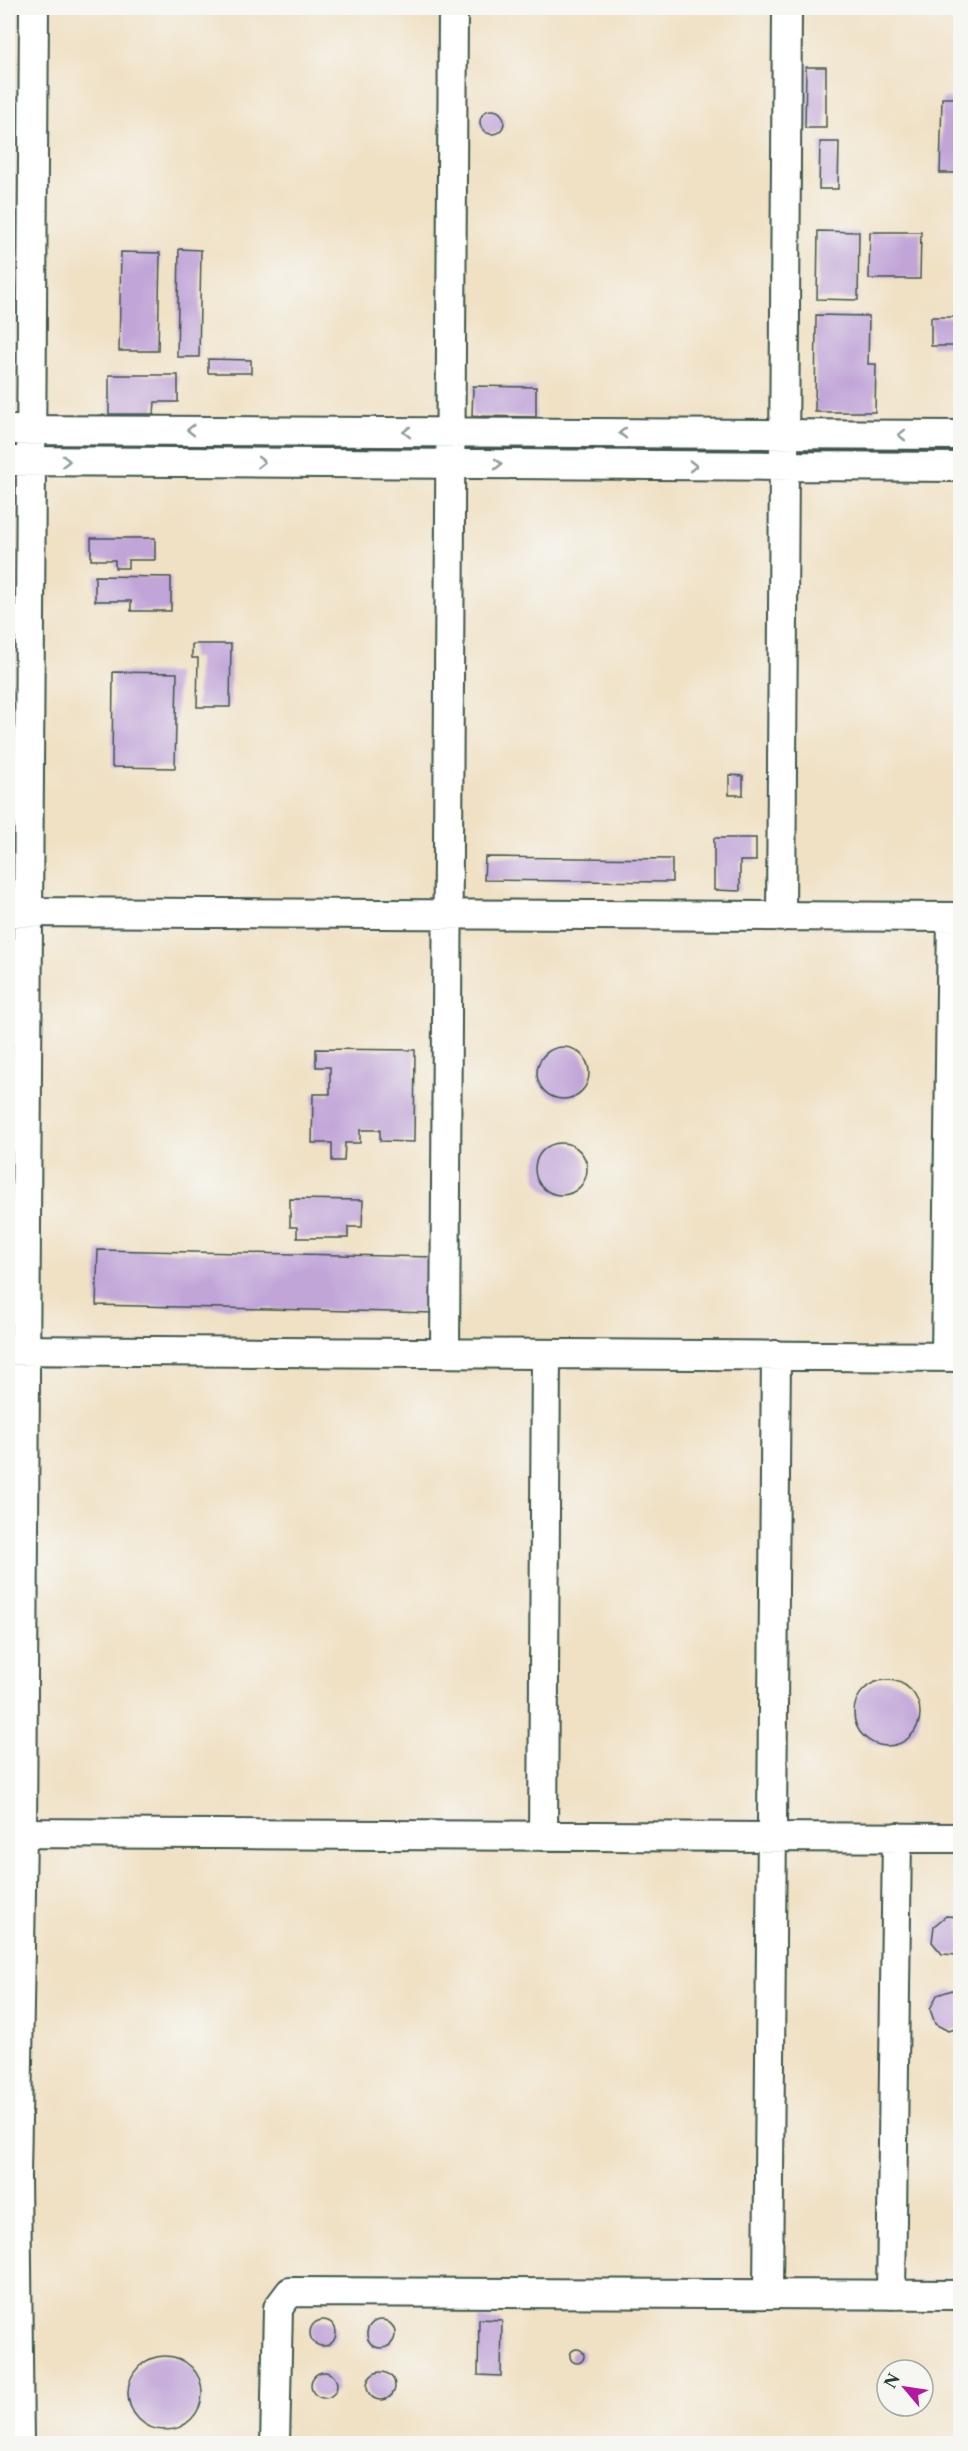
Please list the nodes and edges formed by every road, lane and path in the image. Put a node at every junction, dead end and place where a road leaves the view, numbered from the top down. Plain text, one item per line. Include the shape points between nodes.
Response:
1 (33, 8) edge
2 (453, 8) edge
3 (787, 8) edge
4 (19, 430) edge
5 (450, 432) junction
6 (784, 434) junction
7 (960, 435) edge
8 (19, 461) edge
9 (450, 464) junction
10 (784, 466) junction
11 (960, 468) edge
12 (18, 912) edge
13 (447, 914) junction
14 (781, 916) junction
15 (956, 917) edge
16 (16, 1350) edge
17 (445, 1353) junction
18 (546, 1354) junction
19 (776, 1355) junction
20 (953, 1357) edge
21 (15, 1833) edge
22 (543, 1836) junction
23 (772, 1837) junction
24 (897, 1838) junction
25 (960, 1838) edge
26 (12, 2176) edge
27 (768, 2294) junction
28 (891, 2295) junction
29 (960, 2295) edge
30 (19, 2444) edge
31 (275, 2444) edge

1 - 4 lane
2 - 5 lane
3 - 6 lane
5 -> 4 lane
4 - 8 lane
6 -> 5 lane
5 - 9 lane
7 -> 6 lane
6 - 10 lane
8 -> 9 lane
8 - 12 lane
9 -> 10 lane
9 - 13 lane
10 - 11 lane
10 - 14 lane
12 - 13 lane
12 - 16 lane
13 - 14 lane
13 - 17 lane
14 - 15 lane
15 - 20 lane
16 - 17 lane
16 - 21 lane
17 - 18 lane
18 - 19 lane
18 - 22 lane
19 - 20 lane
19 - 23 lane
21 - 22 lane
21 - 26 lane
22 - 23 lane
23 - 24 lane
23 - 27 lane
24 - 25 lane
24 - 28 lane
26 - 30 lane
27 - 28 lane
27 - 31 lane via 290,2292 278,2308
28 - 29 lane

